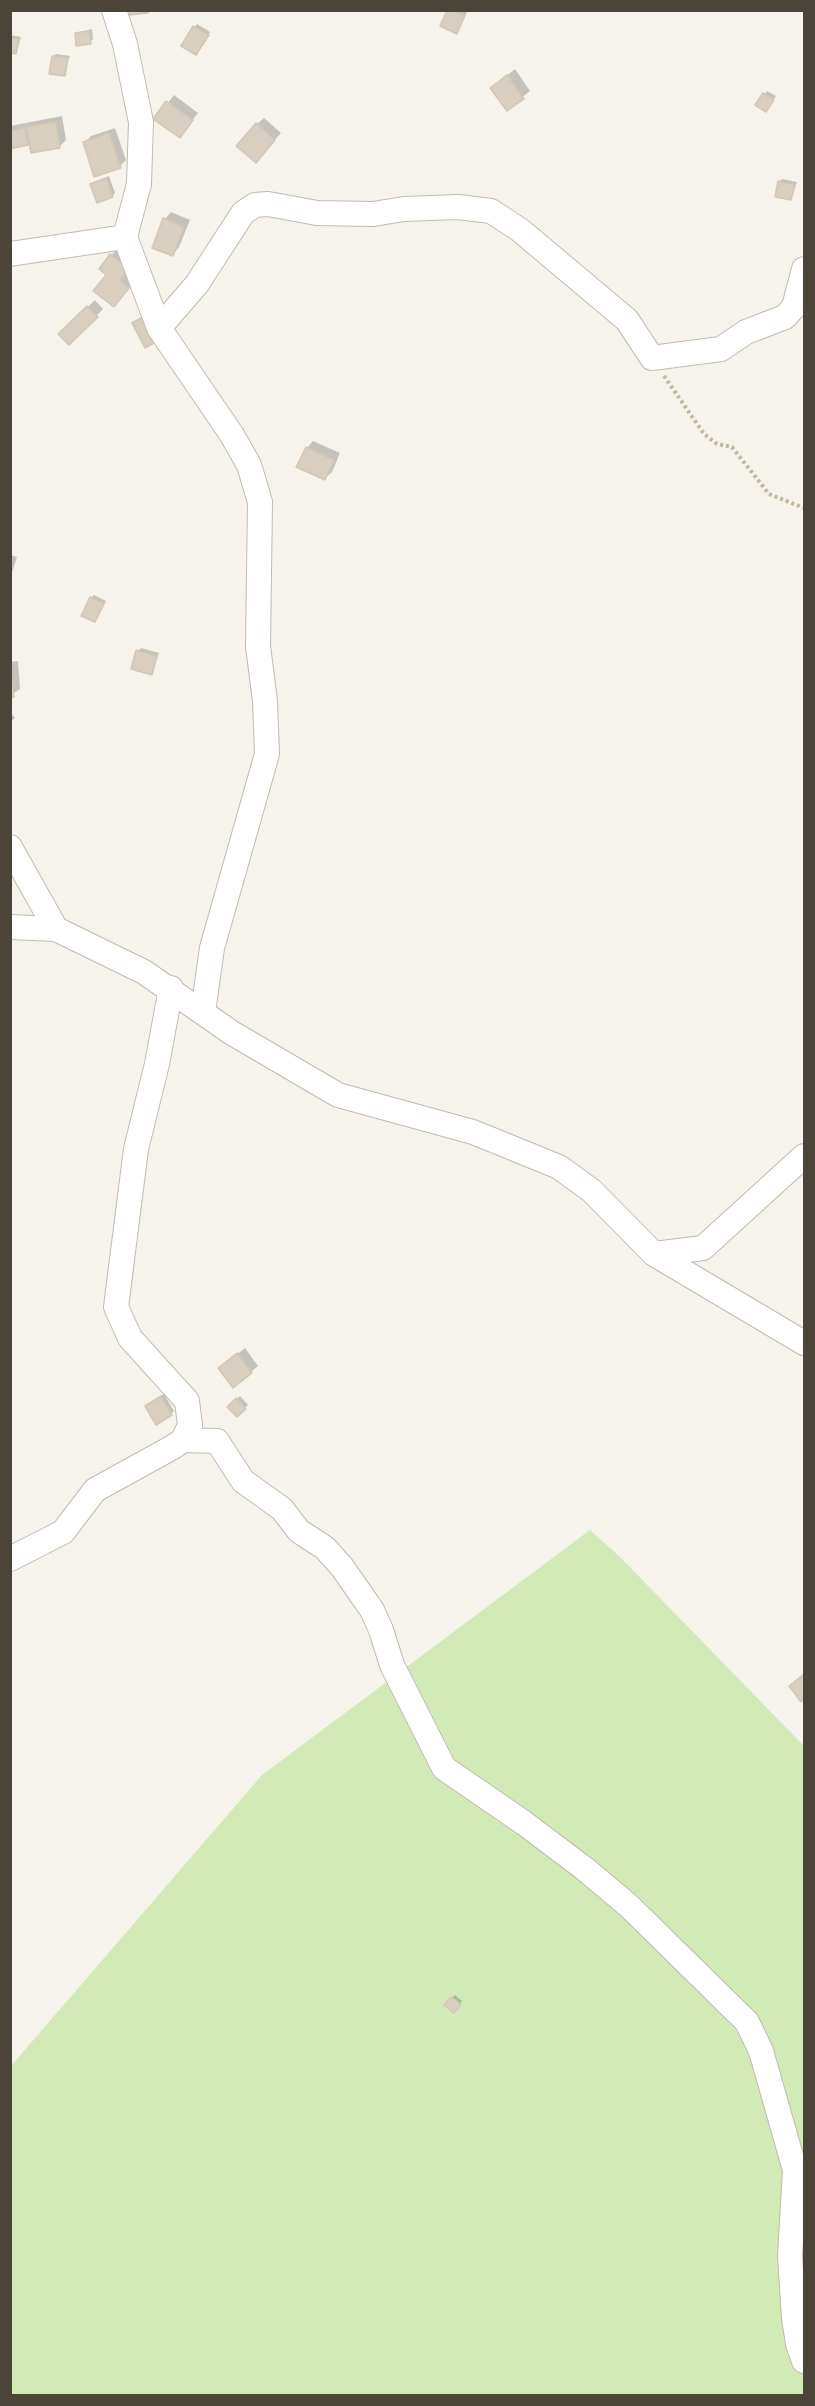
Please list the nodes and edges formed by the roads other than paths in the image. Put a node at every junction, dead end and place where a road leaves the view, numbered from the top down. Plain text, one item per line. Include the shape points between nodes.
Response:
1 (114, 10) edge
2 (125, 237) junction
3 (10, 254) edge
4 (804, 269) edge
5 (159, 328) junction
6 (10, 847) edge
7 (10, 927) edge
8 (56, 929) junction
9 (171, 988) junction
10 (203, 1012) junction
11 (804, 1156) edge
12 (654, 1254) junction
13 (804, 1343) edge
14 (187, 1401) junction
15 (183, 1440) junction
16 (222, 1445) junction
17 (10, 1559) edge
18 (804, 2361) edge

1 - 2 street via 141,122 139,184
2 - 3 street
2 - 5 street
4 - 5 street via 794,307 785,317 746,332 721,349 652,358 627,320 520,230 491,211 458,207 373,214 328,213 255,205 243,213 197,284
5 - 10 street via 232,435 249,465 260,502 258,646 267,754 212,948
6 - 8 street
7 - 8 street
8 - 9 street
9 - 10 street
9 - 14 street via 136,1149 116,1307 130,1338
10 - 12 street via 339,1095 473,1132 559,1167 592,1191
11 - 12 street via 703,1248
12 - 13 street
14 - 15 street via 190,1425
14 - 16 street via 215,1427
15 - 16 street via 211,1440
15 - 17 street via 95,1490 63,1532
16 - 18 street via 236,1474 282,1509 299,1531 325,1548 372,1610 392,1665 444,1768 585,1869 629,1906 747,2022 760,2051 795,2170 790,2256 794,2318

